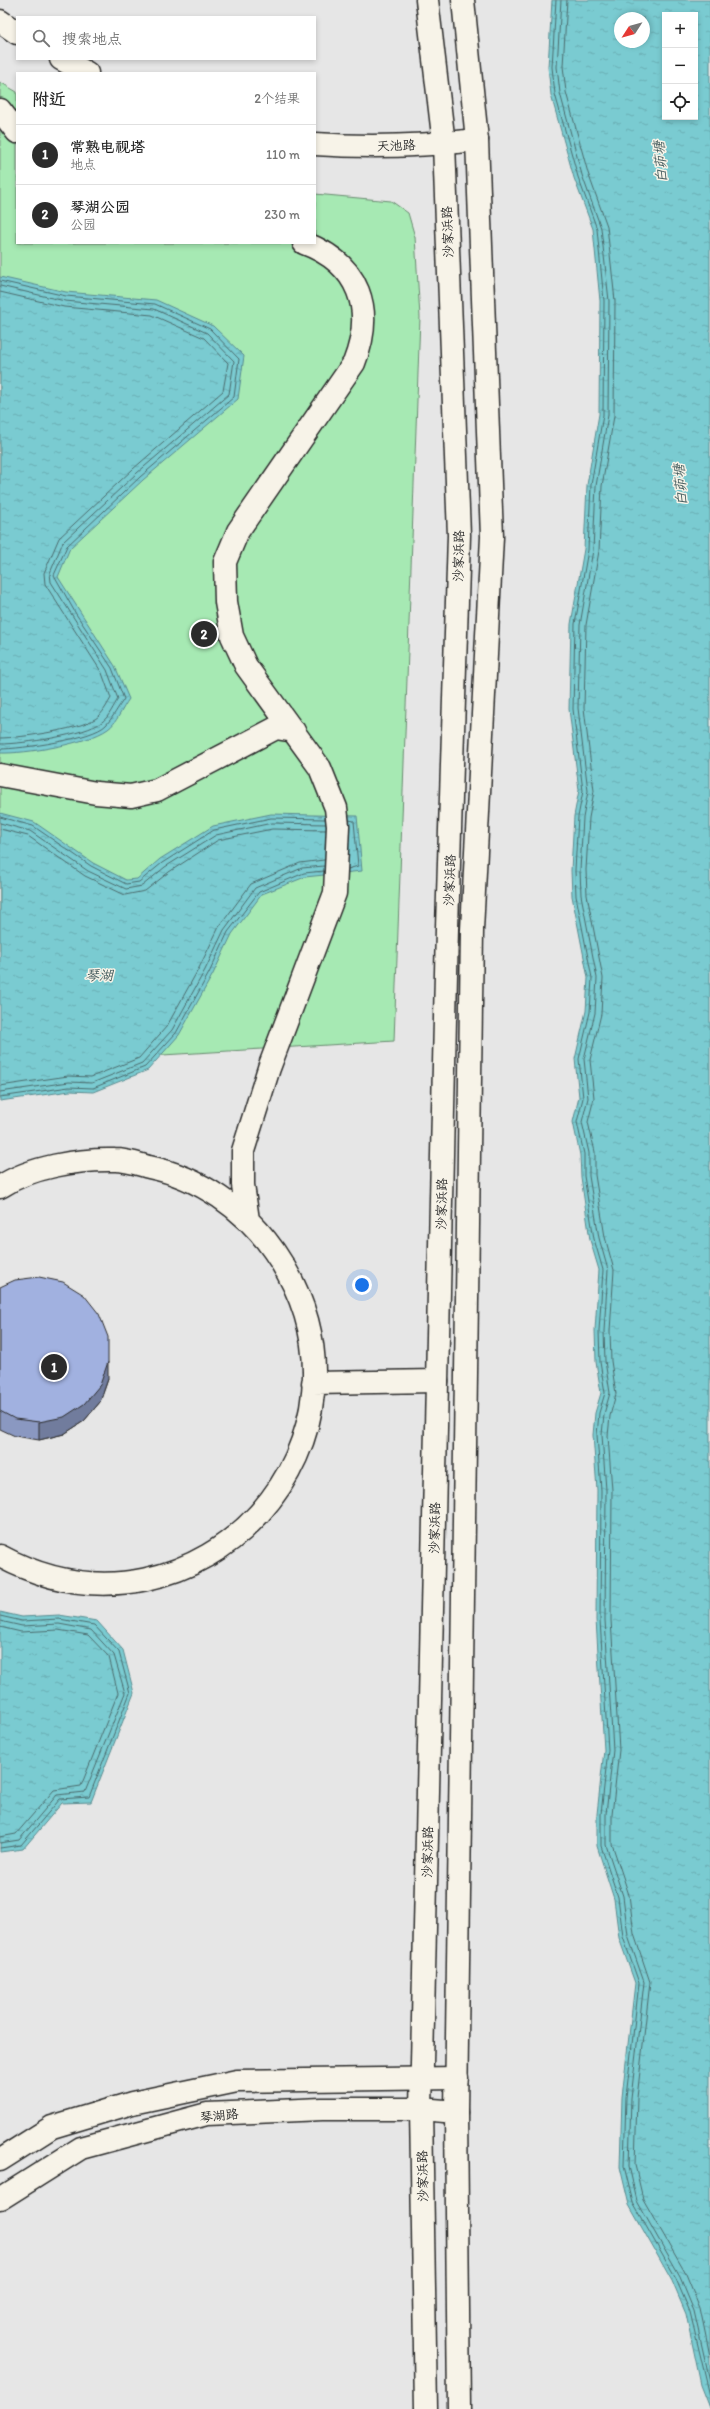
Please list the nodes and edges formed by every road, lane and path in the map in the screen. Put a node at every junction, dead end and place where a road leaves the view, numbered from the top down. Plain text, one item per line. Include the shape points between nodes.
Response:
1 (427, 0) edge
2 (463, 0) edge
3 (0, 21) edge
4 (16, 32) edge
5 (63, 60) edge
6 (85, 72) edge
7 (0, 110) edge
8 (16, 131) edge
9 (477, 140) junction
10 (316, 144) edge
11 (444, 144) junction
12 (307, 244) edge
13 (294, 731) junction
14 (0, 775) edge
15 (0, 1187) edge
16 (248, 1220) junction
17 (437, 1381) junction
18 (313, 1383) junction
19 (0, 1556) edge
20 (457, 2078) junction
21 (421, 2079) junction
22 (421, 2109) junction
23 (456, 2112) junction
24 (0, 2160) edge
25 (0, 2199) edge
26 (426, 2409) edge
27 (459, 2409) edge

1 - 11 main road, 沙家浜路
2 - 9 main road, 沙家浜路
3 - 4 main road
5 - 6 main road
7 - 8 main road
9 - 11 main road, 天池路
9 - 20 main road, 沙家浜路 via 492,537 472,930
10 - 11 main road, 天池路
11 - 17 main road, 沙家浜路 via 459,535
12 - 13 main road via 321,249 341,265 358,287 364,312 362,342 354,363 238,531 225,562 226,602 232,636 246,666
13 - 14 main road via 276,728 157,790 131,796 96,793
13 - 16 main road via 320,768 336,808 338,826 335,893 269,1068 243,1151 243,1185
15 - 16 main road via 9,1181 62,1164 116,1160 170,1171 219,1196
16 - 18 main road via 261,1232 290,1274 308,1322
17 - 18 main road
17 - 21 main road, 沙家浜路
18 - 19 main road via 308,1424 290,1472 261,1514 222,1547 177,1571 127,1583 76,1582 26,1570
20 - 21 main road
20 - 23 main road, 沙家浜路
21 - 22 main road, 沙家浜路
21 - 24 main road via 237,2081 132,2103 52,2127
22 - 23 main road, 琴湖路
22 - 25 main road, 琴湖路 via 322,2109 207,2114 81,2148
22 - 26 main road, 沙家浜路
23 - 27 main road, 沙家浜路

